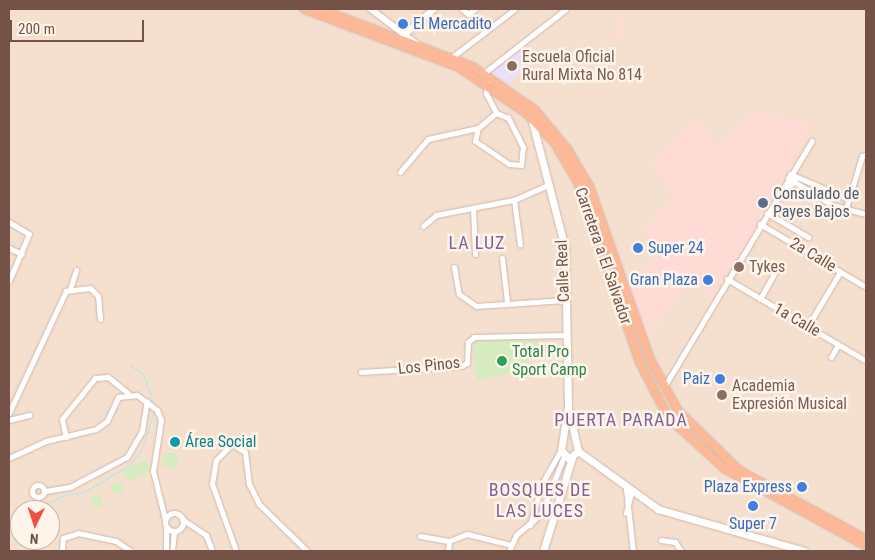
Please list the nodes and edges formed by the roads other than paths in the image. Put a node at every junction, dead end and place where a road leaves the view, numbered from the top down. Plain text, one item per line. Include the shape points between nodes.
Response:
1 (304, 9) edge
2 (319, 9) edge
3 (371, 9) edge
4 (434, 9) edge
5 (462, 9) edge
6 (475, 9) edge
7 (515, 9) edge
8 (566, 9) edge
9 (401, 36) junction
10 (452, 57) junction
11 (484, 73) junction
12 (487, 83) junction
13 (497, 90) junction
14 (490, 100) junction
15 (496, 113) junction
16 (526, 113) junction
17 (478, 128) junction
18 (548, 135) junction
19 (539, 139) junction
20 (812, 141) dead end
21 (866, 155) edge
22 (400, 172) dead end
23 (789, 176) junction
24 (795, 180) junction
25 (550, 184) junction
26 (777, 196) junction
27 (848, 199) junction
28 (514, 200) junction
29 (473, 208) junction
30 (846, 208) junction
31 (767, 213) junction
32 (866, 214) edge
33 (9, 222) edge
34 (760, 224) junction
35 (423, 226) dead end
36 (808, 237) dead end
37 (520, 245) dead end
38 (9, 248) edge
39 (22, 254) junction
40 (476, 254) dead end
41 (502, 258) dead end
42 (454, 267) dead end
43 (778, 267) dead end
44 (76, 270) dead end
45 (840, 272) junction
46 (727, 279) junction
47 (9, 281) edge
48 (866, 287) edge
49 (70, 289) junction
50 (760, 299) junction
51 (507, 300) junction
52 (565, 300) junction
53 (100, 319) dead end
54 (808, 326) junction
55 (565, 335) junction
56 (838, 345) junction
57 (831, 357) dead end
58 (866, 361) edge
59 (361, 372) dead end
60 (664, 388) junction
61 (128, 393) junction
62 (147, 401) junction
63 (568, 406) junction
64 (9, 413) edge
65 (29, 415) dead end
66 (9, 420) edge
67 (66, 437) junction
68 (565, 443) junction
69 (574, 443) junction
70 (578, 451) junction
71 (9, 458) edge
72 (567, 458) junction
73 (587, 458) junction
74 (44, 491) dead end
75 (629, 491) junction
76 (163, 511) junction
77 (170, 514) junction
78 (824, 515) junction
79 (165, 519) junction
80 (182, 519) junction
81 (826, 524) junction
82 (192, 526) junction
83 (530, 526) junction
84 (166, 528) junction
85 (181, 528) junction
86 (174, 532) junction
87 (866, 534) edge
88 (420, 536) dead end
89 (866, 539) edge
90 (661, 540) dead end
91 (449, 541) junction
92 (511, 545) junction
93 (866, 546) edge
94 (793, 550) edge
95 (866, 550) edge
96 (62, 551) edge
97 (131, 551) edge
98 (166, 551) edge
99 (172, 551) edge
100 (212, 551) edge
101 (236, 551) edge
102 (307, 551) edge
103 (448, 551) edge
104 (509, 551) edge
105 (543, 551) edge
106 (632, 551) edge
107 (682, 551) edge
108 (804, 551) edge

1 - 12 highway, Carretera a El Salvador via 449,63
2 - 9 highway, Carretera a El Salvador
3 - 9 street
4 - 9 street
5 - 6 street via 468,14
7 - 10 street
8 - 11 street
9 - 10 highway, Carretera a El Salvador
10 - 11 highway, Carretera a El Salvador
11 - 60 highway, Carretera a El Salvador via 535,110 582,172 603,217
12 - 13 highway, Carretera a El Salvador
12 - 14 street
13 - 14 street
13 - 16 highway, Carretera a El Salvador
14 - 15 street
15 - 17 street
15 - 17 street via 508,118 523,147 521,165 509,164 477,144
16 - 18 highway, Carretera a El Salvador
16 - 19 main road, Calle Real
17 - 22 street via 428,139
18 - 19 main road
18 - 81 highway, Carretera a El Salvador via 578,183 640,363 668,417 725,469
19 - 25 main road, Calle Real
20 - 23 street
21 - 27 street via 862,156
23 - 24 street
23 - 26 street
24 - 26 street via 783,196
24 - 27 street
24 - 30 street
25 - 28 street
25 - 52 main road, Calle Real via 565,248
26 - 31 street
27 - 30 street
28 - 29 street
28 - 37 street
29 - 35 street via 436,215
29 - 40 street
30 - 32 street
31 - 34 street
31 - 36 street
33 - 39 street via 29,234
34 - 45 street, 2a Calle
34 - 46 street
38 - 39 street
39 - 47 street
41 - 51 street
42 - 51 street via 463,300 483,306
43 - 50 street
44 - 49 street
45 - 48 street, 2a Calle
45 - 54 street
46 - 50 street, 1a Calle
46 - 60 street
49 - 53 street via 90,288 98,296
49 - 64 street via 59,300
50 - 54 street, 1a Calle
51 - 52 street
52 - 55 main road, Calle Real
54 - 56 street, 1a Calle
55 - 59 street, Los Pinos via 474,337 468,342 467,363 461,366
55 - 63 main road, Calle Real
56 - 57 street
56 - 58 street, 1a Calle
60 - 78 highway, Carretera a El Salvador via 686,422 729,463
61 - 62 street
61 - 67 street via 118,397 103,425
61 - 67 street via 108,377 95,378 62,419
62 - 74 street via 142,431 128,457 70,487
62 - 76 street via 160,420 154,471
63 - 68 main road, Calle Real
63 - 69 main road, Calle Real
65 - 66 street
67 - 71 street via 32,446
68 - 69 main road
68 - 72 main road
69 - 70 main road, Calle Real
70 - 72 main road
70 - 73 main road
72 - 73 main road
72 - 83 street via 541,514
72 - 83 street via 542,483
72 - 105 main road via 563,485
73 - 75 main road
75 - 94 main road via 677,518
75 - 106 street via 626,513
76 - 77 street
76 - 79 street
77 - 79 street
77 - 80 street
78 - 87 highway
78 - 89 highway, Carretera a El Salvador
79 - 84 street
80 - 82 street
80 - 85 street
81 - 93 highway, Carretera a El Salvador
81 - 95 highway
82 - 85 street
82 - 100 street via 206,535
83 - 92 street
84 - 86 street
84 - 98 street
85 - 86 street
86 - 99 street
88 - 91 street
90 - 107 street via 675,542
91 - 92 street via 467,534
91 - 103 street
92 - 104 street
94 - 108 main road
96 - 97 street via 63,538 78,533 116,541
101 - 102 street via 212,484 216,460 232,444 244,452 249,484 259,504

